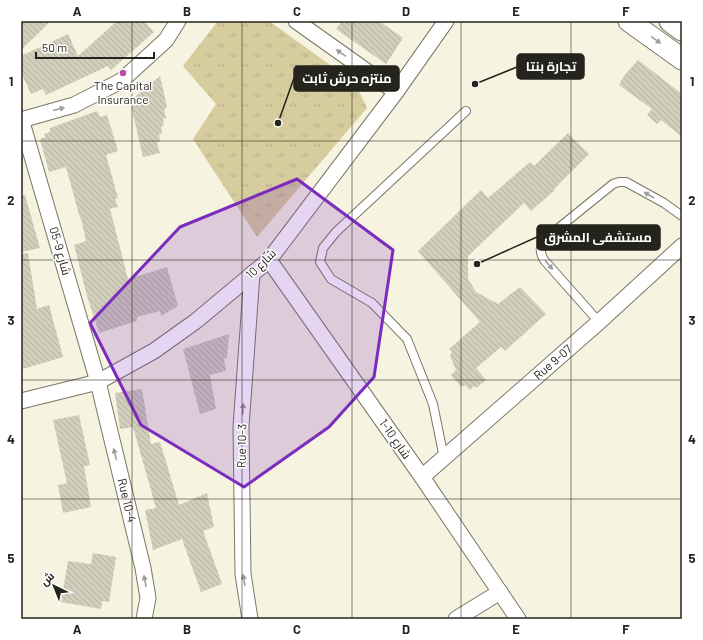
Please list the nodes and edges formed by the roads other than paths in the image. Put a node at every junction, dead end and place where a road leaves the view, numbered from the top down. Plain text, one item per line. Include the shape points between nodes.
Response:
1 (178, 21) edge
2 (296, 21) edge
3 (446, 21) edge
4 (629, 21) edge
5 (670, 21) edge
6 (682, 30) edge
7 (682, 59) edge
8 (396, 92) junction
9 (466, 111) dead end
10 (21, 119) edge
11 (682, 216) edge
12 (682, 246) edge
13 (269, 260) junction
14 (252, 274) junction
15 (599, 322) junction
16 (98, 382) junction
17 (21, 402) edge
18 (444, 458) junction
19 (422, 478) junction
20 (500, 592) junction
21 (144, 619) edge
22 (250, 619) edge
23 (456, 619) edge
24 (518, 619) edge

10 -> 1 street via 74,105 121,81 166,40
8 -> 2 street
3 - 8 street, شارع 10
4 -> 7 main road
5 - 6 main road
8 - 13 street, شارع 10
9 - 18 lane via 336,232 324,248 320,262 331,278 372,304 407,339 433,404
10 - 16 street, شارع 9-05
11 -> 15 lane via 626,182 619,182 613,184 546,239 540,248 544,260
12 - 15 street, Rue 9-07
13 - 14 street, شارع 10
13 - 19 street, شارع 10-1
14 - 16 street, شارع 10 via 196,321 154,351
22 -> 14 street, Rue 10-3 via 243,574 241,427
15 - 18 street, Rue 9-07
16 - 17 street, شارع 10
21 -> 16 street, Rue 10-4 via 148,598 143,568
18 - 19 street, Rue 9-07
19 - 20 street, شارع 10-1
20 - 23 street
20 - 24 street, شارع 10-1

